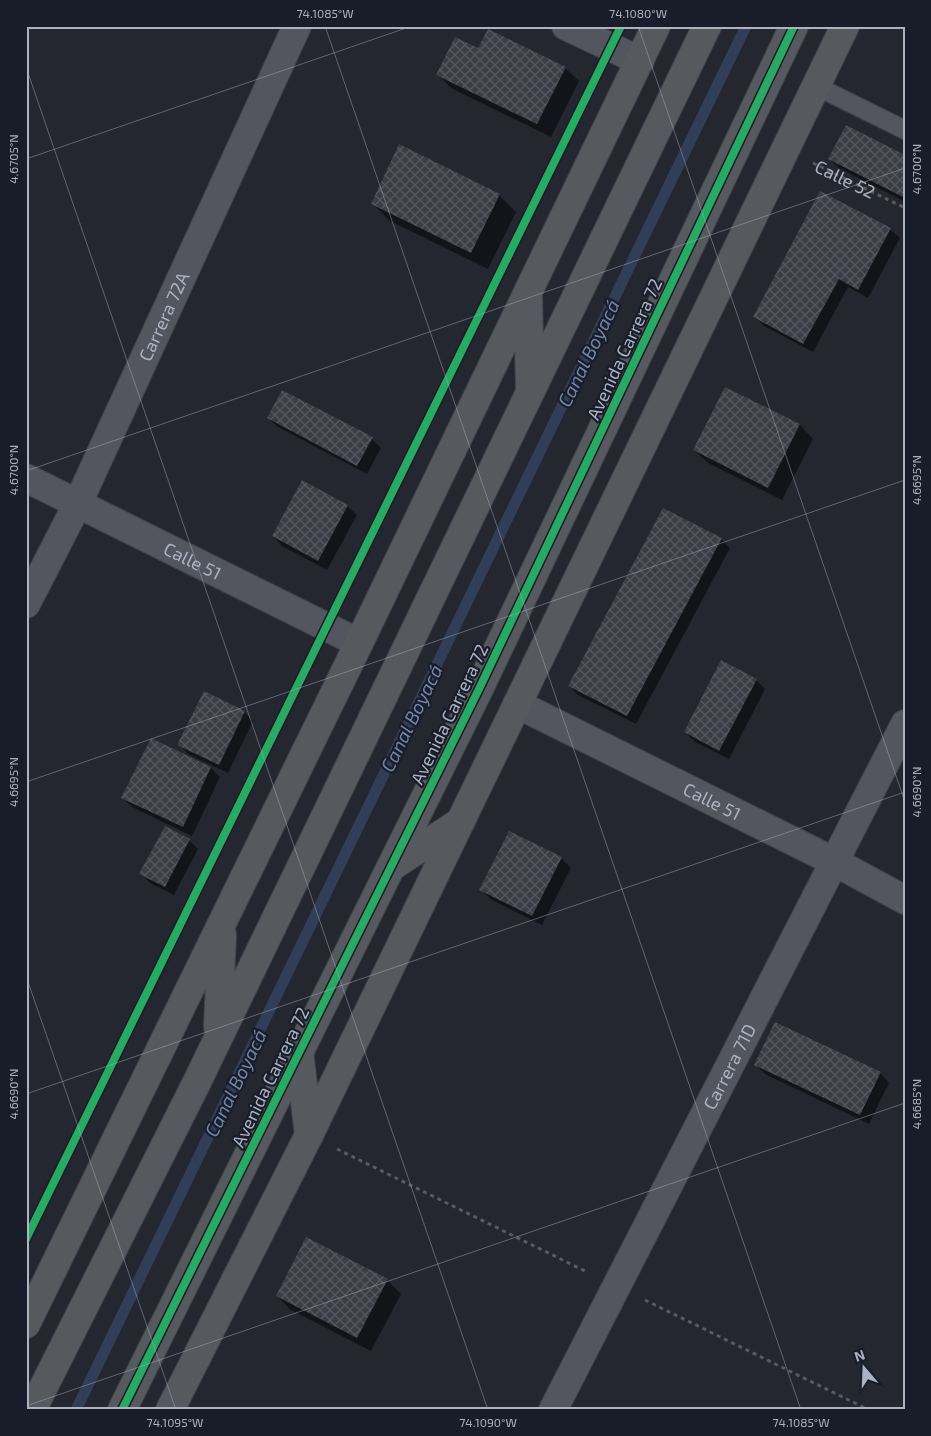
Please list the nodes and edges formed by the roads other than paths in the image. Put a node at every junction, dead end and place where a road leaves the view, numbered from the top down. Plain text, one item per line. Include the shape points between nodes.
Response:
1 (297, 26) edge
2 (566, 26) edge
3 (656, 26) edge
4 (706, 26) edge
5 (794, 26) edge
6 (845, 26) edge
7 (640, 61) junction
8 (816, 86) junction
9 (905, 130) edge
10 (528, 292) junction
11 (530, 392) junction
12 (26, 478) edge
13 (78, 503) junction
14 (26, 604) edge
15 (360, 643) junction
16 (517, 704) junction
17 (905, 724) edge
18 (460, 822) junction
19 (835, 862) junction
20 (390, 868) junction
21 (905, 900) edge
22 (222, 923) junction
23 (217, 1038) junction
24 (299, 1052) junction
25 (309, 1135) junction
26 (26, 1324) edge
27 (32, 1410) edge
28 (122, 1410) edge
29 (170, 1410) edge
30 (553, 1410) edge

1 - 13 street, Carrera 72A
2 - 7 street
3 - 7 highway
4 - 11 highway
5 - 20 highway, Avenida Carrera 72 via 479,689
6 - 8 highway
7 - 10 highway
8 - 9 lane
8 - 16 highway
10 - 11 highway
10 - 15 highway
11 - 23 highway
12 - 13 street, Calle 51
13 - 14 street, Carrera 72A
13 - 15 street, Calle 51
15 - 22 highway
16 - 18 highway
16 - 19 street, Calle 51
17 - 19 street, Carrera 71D
18 - 20 highway
18 - 25 highway
19 - 21 street, Calle 51
19 - 30 street, Carrera 71D
20 - 24 highway, Avenida Carrera 72
22 - 23 highway
22 - 26 highway
23 - 27 highway
24 - 25 highway
24 - 28 highway, Avenida Carrera 72
25 - 29 highway

